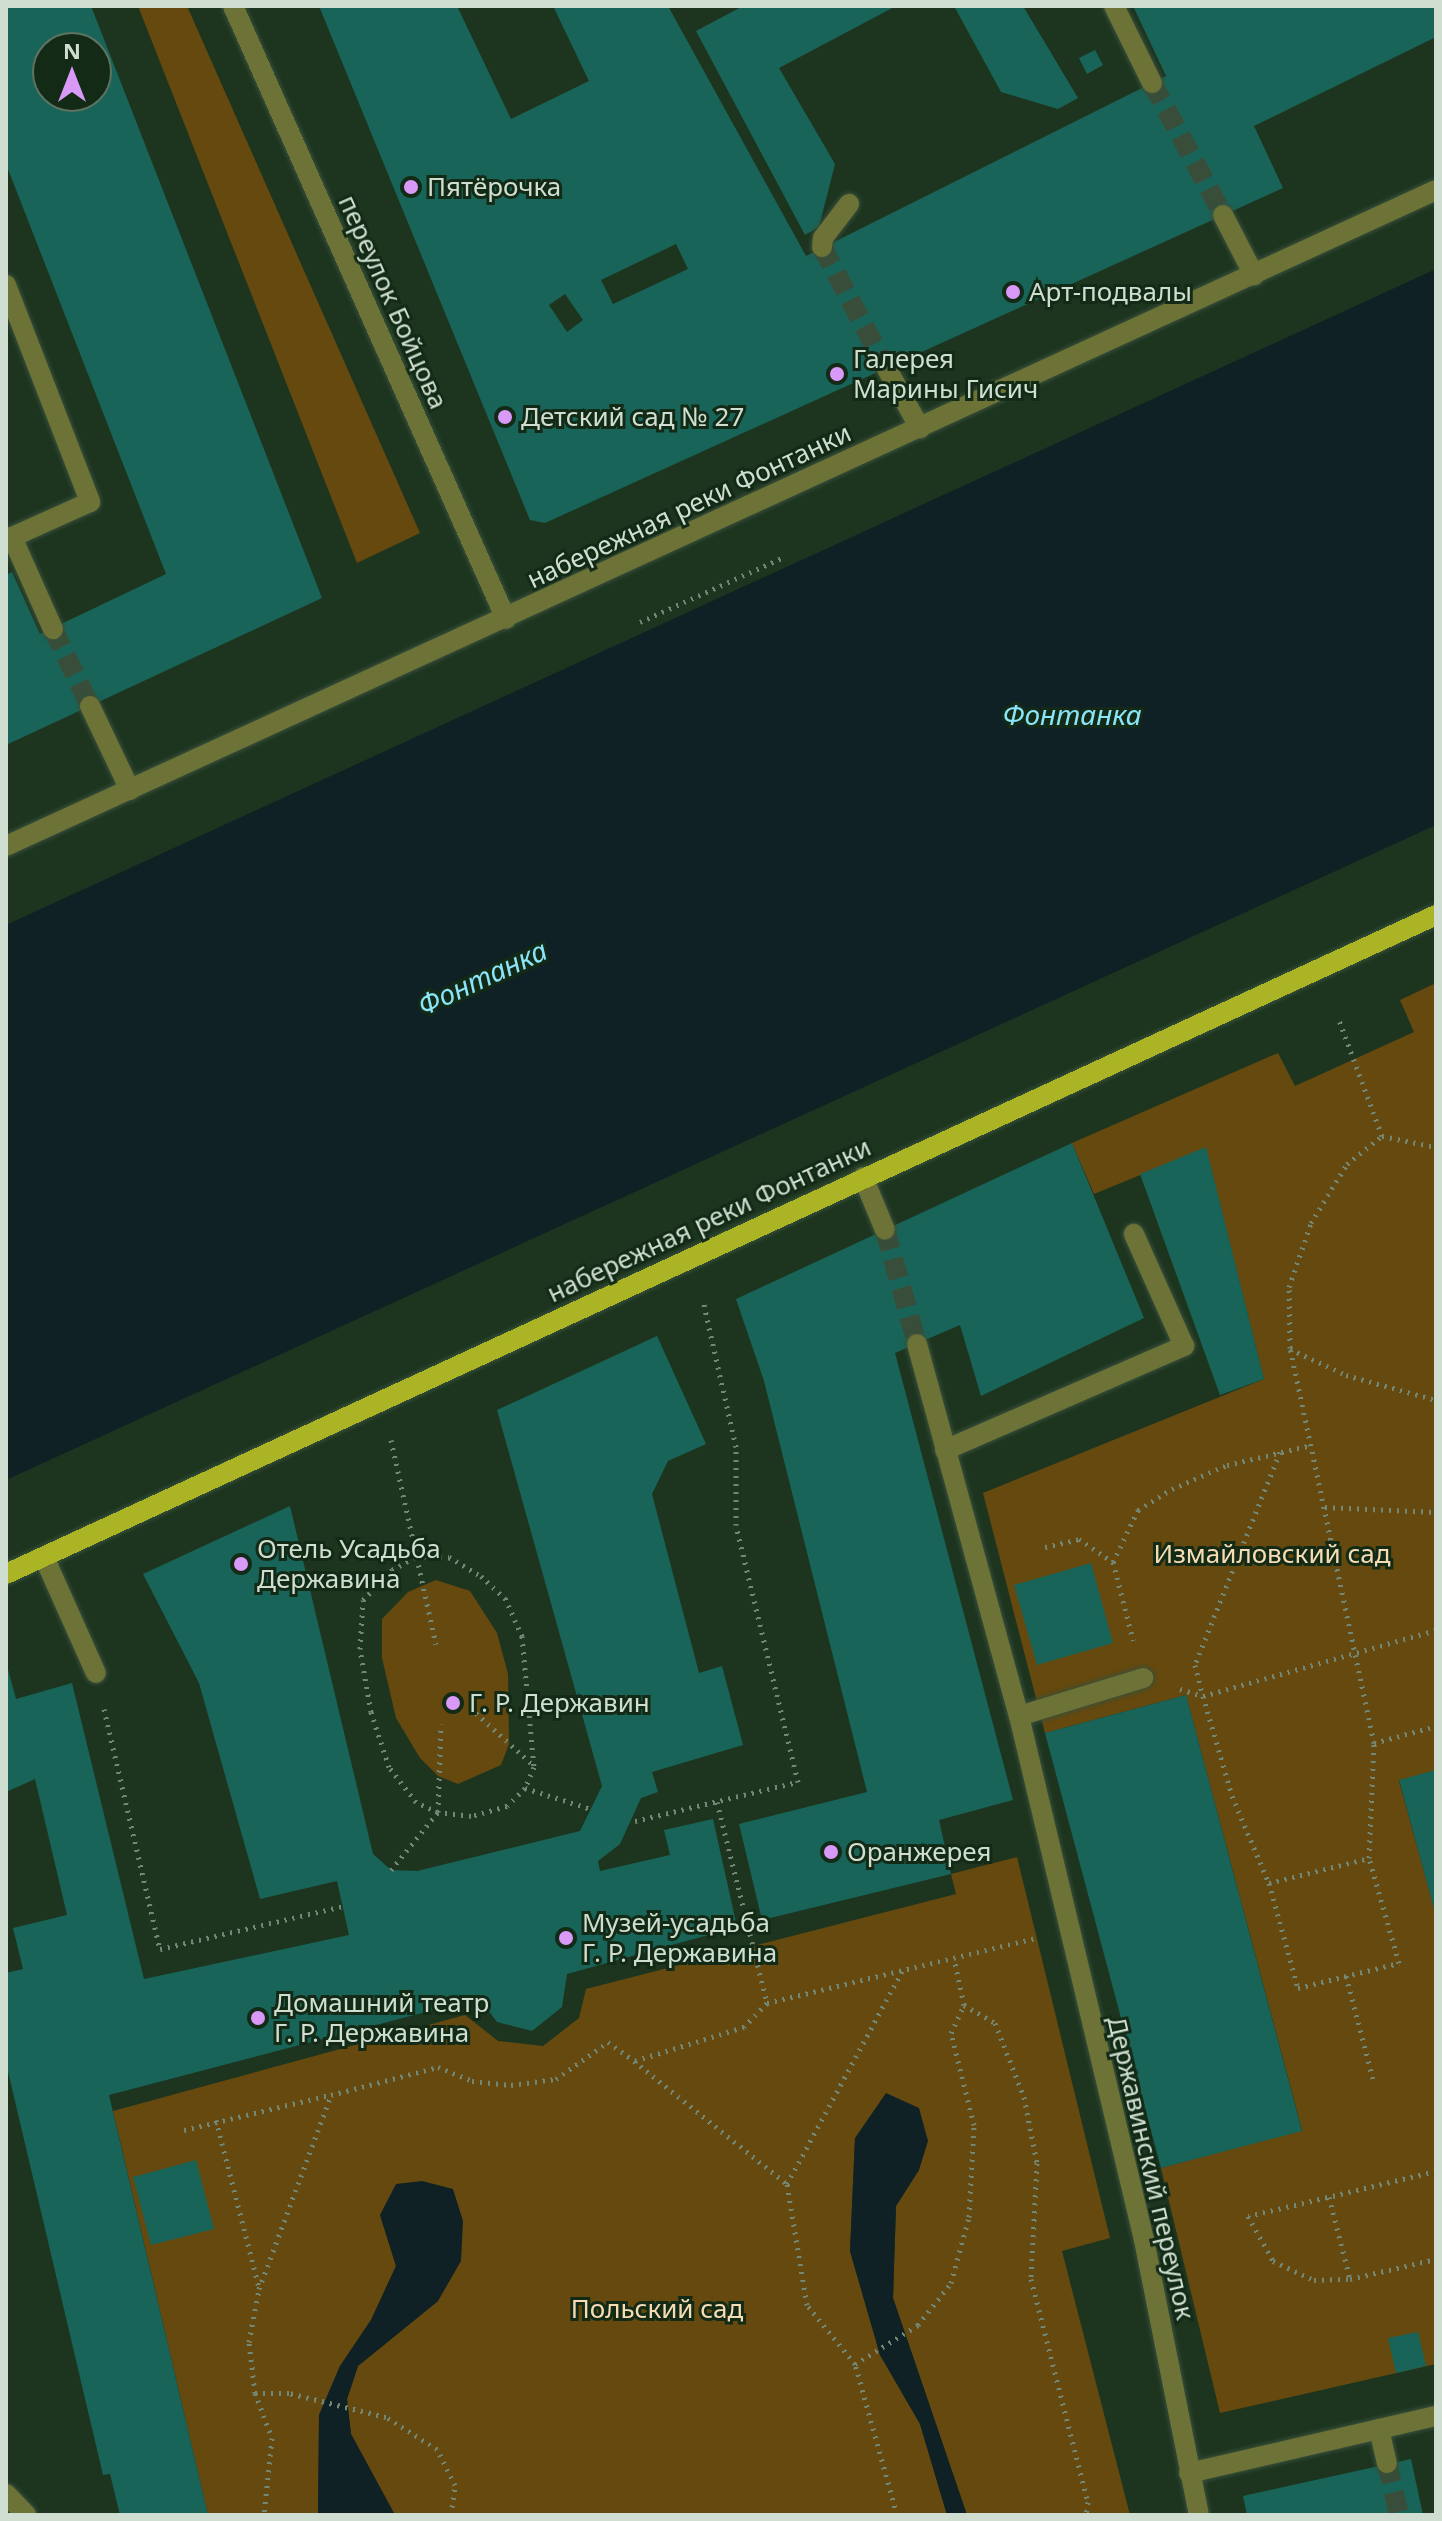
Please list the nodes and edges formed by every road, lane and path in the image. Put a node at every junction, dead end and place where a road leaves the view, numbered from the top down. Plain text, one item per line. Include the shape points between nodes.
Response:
1 (233, 6) edge
2 (1114, 6) edge
3 (1152, 83) tunnel mouth
4 (1436, 190) edge
5 (849, 204) dead end
6 (1223, 215) tunnel mouth
7 (822, 247) dead end
8 (1254, 275) junction
9 (6, 285) edge
10 (887, 369) tunnel mouth
11 (920, 428) junction
12 (9, 538) edge
13 (784, 557) dead end
14 (506, 619) junction
15 (640, 622) dead end
16 (53, 629) tunnel mouth
17 (90, 706) tunnel mouth
18 (130, 790) junction
19 (6, 846) edge
20 (1436, 915) edge
21 (1338, 1017) dead end
22 (1382, 1136) junction
23 (1436, 1147) edge
24 (863, 1177) junction
25 (885, 1230) tunnel mouth
26 (1134, 1234) dead end
27 (703, 1301) dead end
28 (917, 1344) tunnel mouth
29 (1290, 1348) junction
30 (1436, 1400) edge
31 (390, 1439) dead end
32 (1312, 1445) junction
33 (945, 1450) junction
34 (1280, 1452) junction
35 (1325, 1507) junction
36 (1436, 1512) edge
37 (1045, 1547) dead end
38 (416, 1556) junction
39 (44, 1557) junction
40 (1113, 1562) junction
41 (6, 1574) edge
42 (1436, 1630) edge
43 (436, 1644) dead end
44 (1353, 1654) junction
45 (96, 1673) joint
46 (1143, 1678) junction
47 (1203, 1696) junction
48 (476, 1713) dead end
49 (1019, 1716) junction
50 (441, 1724) dead end
51 (1436, 1726) edge
52 (1374, 1743) junction
53 (534, 1767) junction
54 (525, 1788) junction
55 (717, 1802) junction
56 (594, 1810) dead end
57 (438, 1812) junction
58 (635, 1821) dead end
59 (1369, 1858) junction
60 (391, 1870) dead end
61 (1269, 1883) junction
62 (343, 1906) dead end
63 (1036, 1938) dead end
64 (954, 1958) junction
65 (902, 1971) junction
66 (1346, 1976) junction
67 (767, 2003) junction
68 (964, 2005) junction
69 (634, 2061) junction
70 (1373, 2079) dead end
71 (331, 2095) junction
72 (216, 2120) junction
73 (184, 2130) dead end
74 (1436, 2171) edge
75 (787, 2184) junction
76 (1329, 2197) junction
77 (1436, 2259) edge
78 (1350, 2279) junction
79 (259, 2289) junction
80 (855, 2364) junction
81 (255, 2393) junction
82 (1436, 2416) edge
83 (1379, 2429) junction
84 (1387, 2463) tunnel mouth
85 (1189, 2473) junction
86 (6, 2494) edge
87 (26, 2515) edge
88 (264, 2515) edge
89 (451, 2515) edge
90 (897, 2515) edge
91 (1086, 2515) edge
92 (1199, 2515) edge

1 - 14 street, переулок Бойцова
2 - 3 street
4 - 8 street, набережная реки Фонтанки
5 - 7 street
6 - 8 street
8 - 11 street, набережная реки Фонтанки
9 - 12 street via 90,502
10 - 11 street
11 - 14 street, набережная реки Фонтанки
12 - 16 street
13 - 15 path
14 - 18 street, набережная реки Фонтанки
17 - 18 street
18 - 19 street, набережная реки Фонтанки
20 - 24 main road, набережная реки Фонтанки
21 - 22 path
22 - 23 path
22 - 29 path via 1347,1164 1311,1223 1289,1287
24 - 25 street
24 - 39 main road, набережная реки Фонтанки
26 - 33 street via 1184,1346
27 - 55 path via 736,1447 736,1525 798,1782
28 - 33 street, Державинский переулок
29 - 30 path via 1346,1375
29 - 32 path
31 - 38 path
32 - 34 path
32 - 35 path
33 - 49 street, Державинский переулок
34 - 40 path via 1227,1465 1138,1510
34 - 47 path via 1195,1665
35 - 36 path
35 - 44 path
37 - 40 path via 1079,1539
38 - 43 path
38 - 53 path via 449,1557 505,1598 522,1636
38 - 57 path via 392,1570 363,1600 360,1649 371,1712 389,1767 416,1802
39 - 41 main road, набережная реки Фонтанки
39 - 45 street
40 - 46 path
42 - 44 path
44 - 47 path
44 - 52 path
45 - 62 path via 160,1949
46 - 47 path
46 - 49 street
47 - 61 path via 1232,1796
48 - 53 path
49 - 85 street, Державинский переулок via 1144,2240
50 - 57 path
51 - 52 path
52 - 59 path
53 - 54 path
54 - 56 path
54 - 57 path via 507,1806 471,1816
55 - 58 path
55 - 67 path
57 - 60 path
59 - 61 path
59 - 66 path via 1399,1963
61 - 66 path via 1298,1988
63 - 64 path
64 - 65 path
64 - 68 path
65 - 67 path
65 - 75 path
66 - 70 path
67 - 69 path via 744,2027
68 - 80 path via 951,2033 974,2125 969,2217 951,2283 918,2325
68 - 91 path via 995,2023 1024,2097 1037,2163 1031,2279 1088,2502
69 - 71 path via 608,2042 556,2079 511,2085 472,2081 438,2067
69 - 75 path
71 - 72 path
71 - 79 path
72 - 73 path
72 - 79 path
74 - 76 path
75 - 80 path via 807,2305
76 - 78 path
76 - 78 path via 1248,2216 1273,2261 1295,2276
77 - 78 path
79 - 81 path via 249,2342
80 - 90 path
81 - 88 path via 272,2438
81 - 89 path via 289,2393 386,2417 437,2449 455,2485
82 - 83 street
83 - 84 street
83 - 85 street
85 - 92 street, Державинский переулок
86 - 87 street

